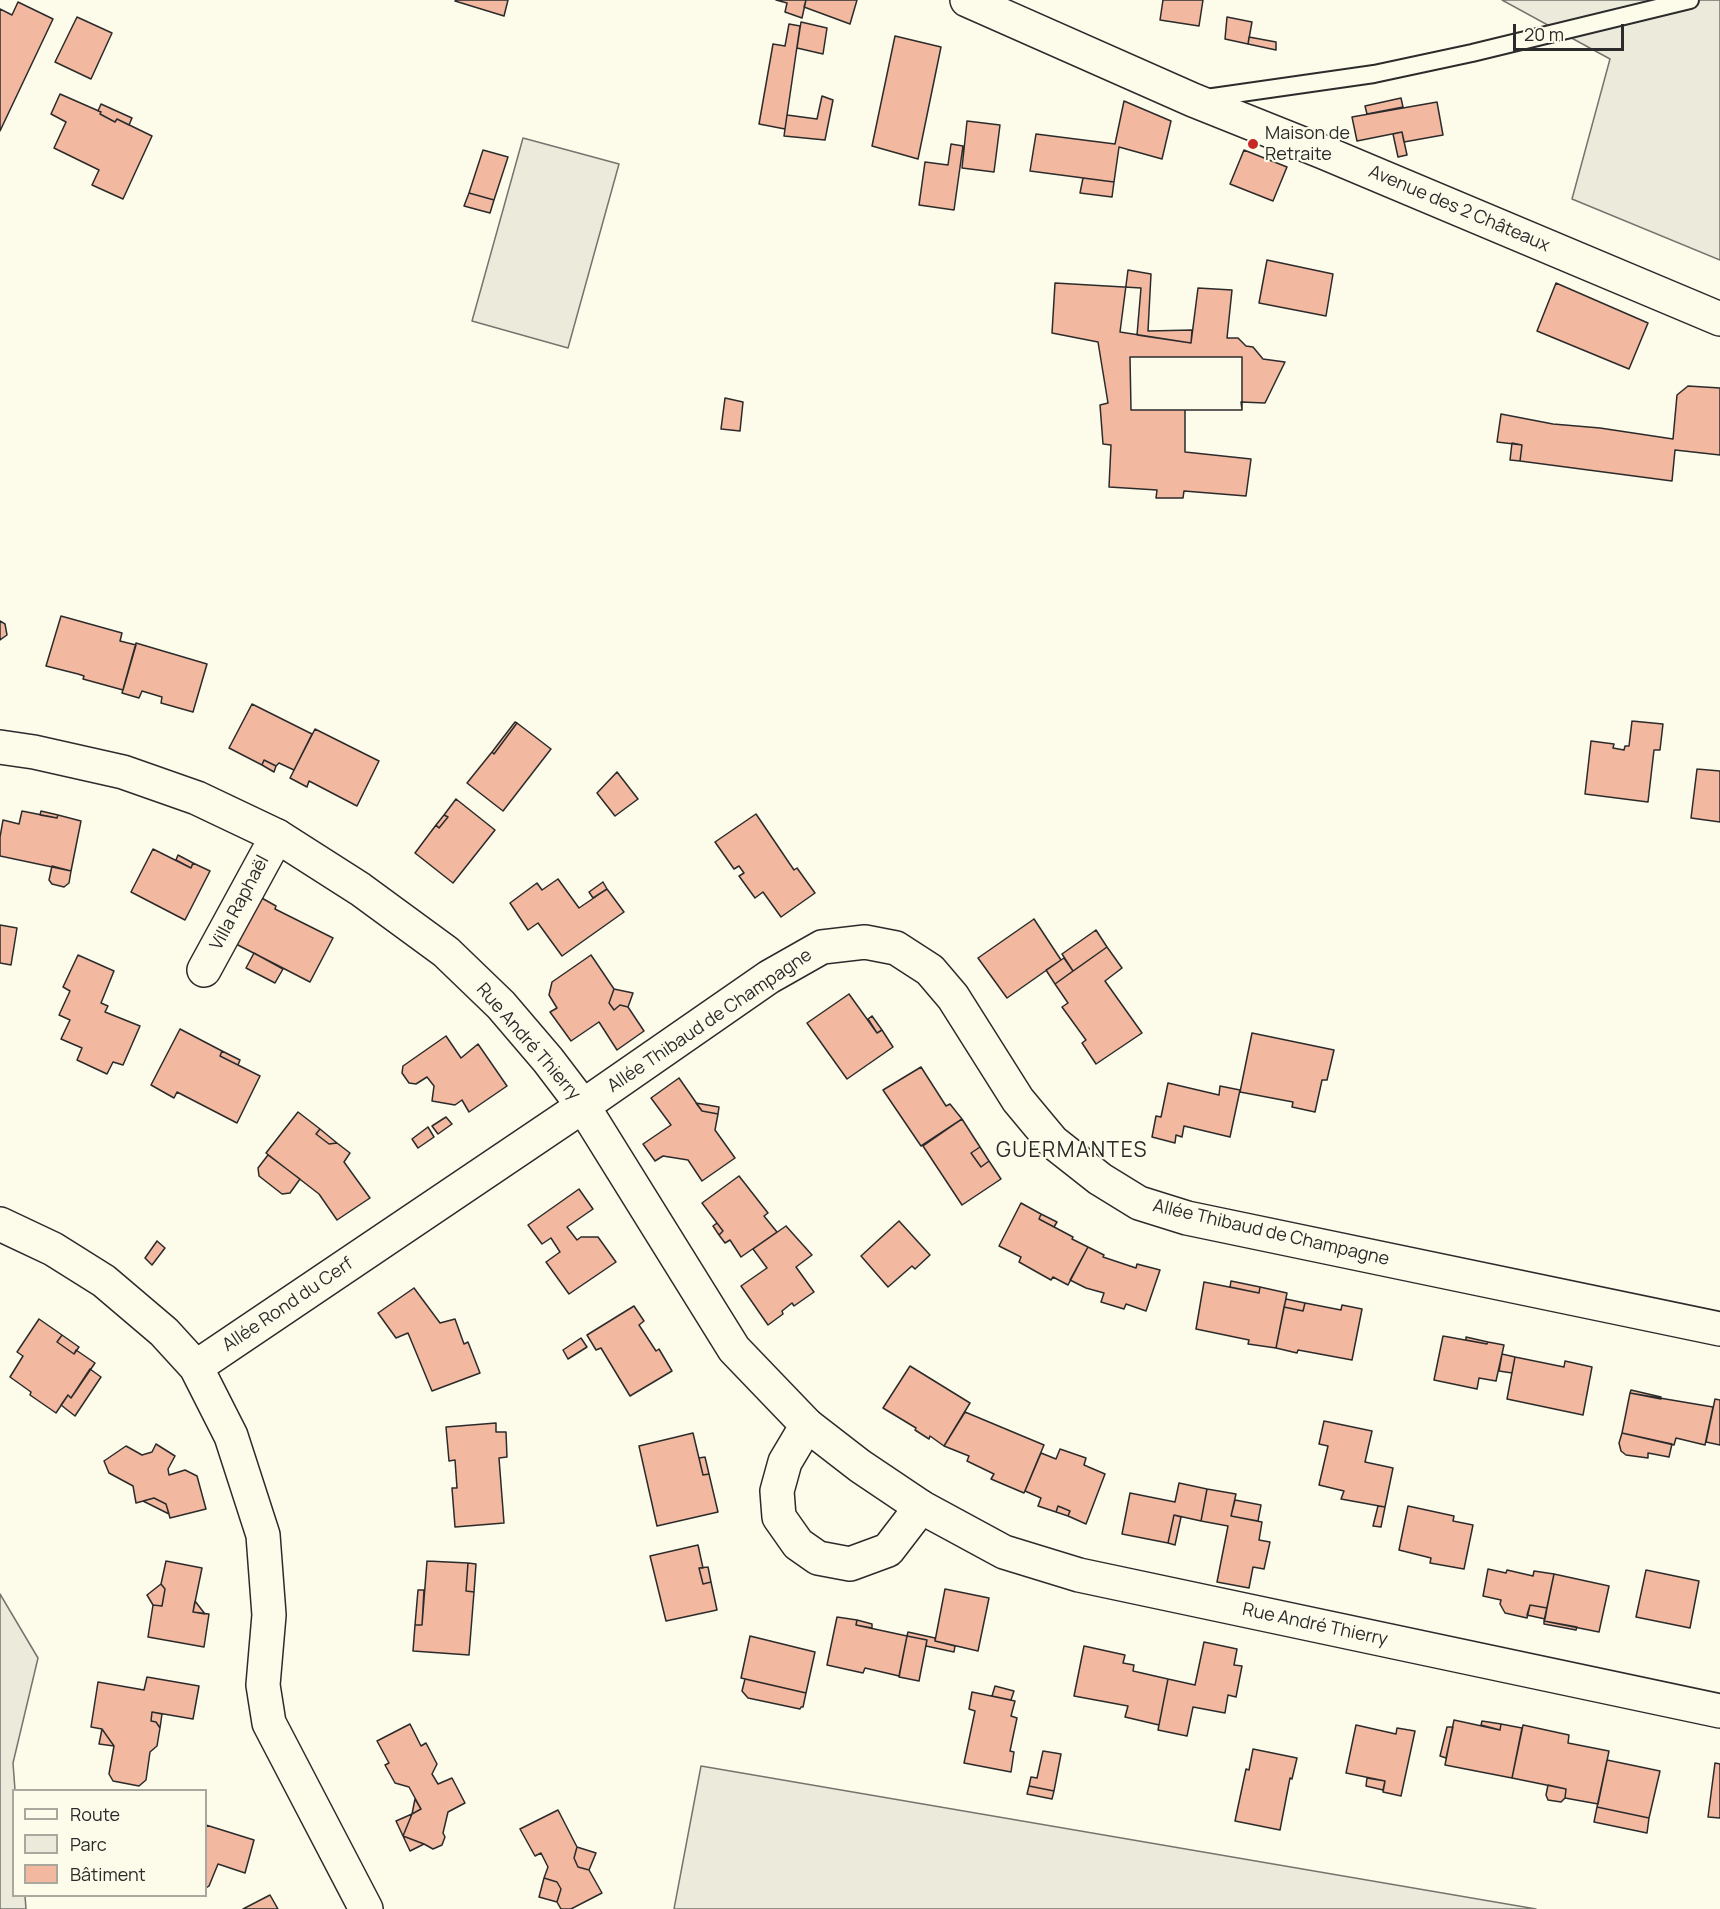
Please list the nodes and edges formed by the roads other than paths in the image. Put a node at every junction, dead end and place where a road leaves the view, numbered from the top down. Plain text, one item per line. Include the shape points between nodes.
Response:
1 (967, 0) edge
2 (1690, 0) edge
3 (1193, 100) junction
4 (1720, 319) edge
5 (0, 747) edge
6 (277, 836) junction
7 (204, 970) dead end
8 (583, 1106) junction
9 (0, 1224) edge
10 (1720, 1329) edge
11 (196, 1367) junction
12 (807, 1425) junction
13 (921, 1508) junction
14 (1720, 1711) edge
15 (366, 1909) edge

1 - 3 street, Avenue des 2 Châteaux
2 - 3 lane via 1374,74
3 - 4 street, Avenue des 2 Châteaux
5 - 6 street, Rue André Thierry via 123,772 197,798
6 - 7 street, Villa Raphaël
6 - 8 street, Rue André Thierry via 360,889 447,952 501,1005
8 - 10 street, Allée Thibaud de Champagne via 769,977 822,947 865,942 896,948 930,970 953,997 1018,1100 1053,1142 1139,1203 1187,1218
8 - 11 street, Allée Rond du Cerf
8 - 12 street, Rue André Thierry via 734,1349
9 - 11 street via 53,1249 104,1281 164,1332
11 - 15 street via 231,1436 263,1535 269,1615 263,1685 269,1723
12 - 13 street, Rue André Thierry
12 - 13 street via 785,1462 777,1491 779,1517 798,1544 818,1558 850,1564 888,1550
13 - 14 street, Rue André Thierry via 1004,1552 1079,1575

